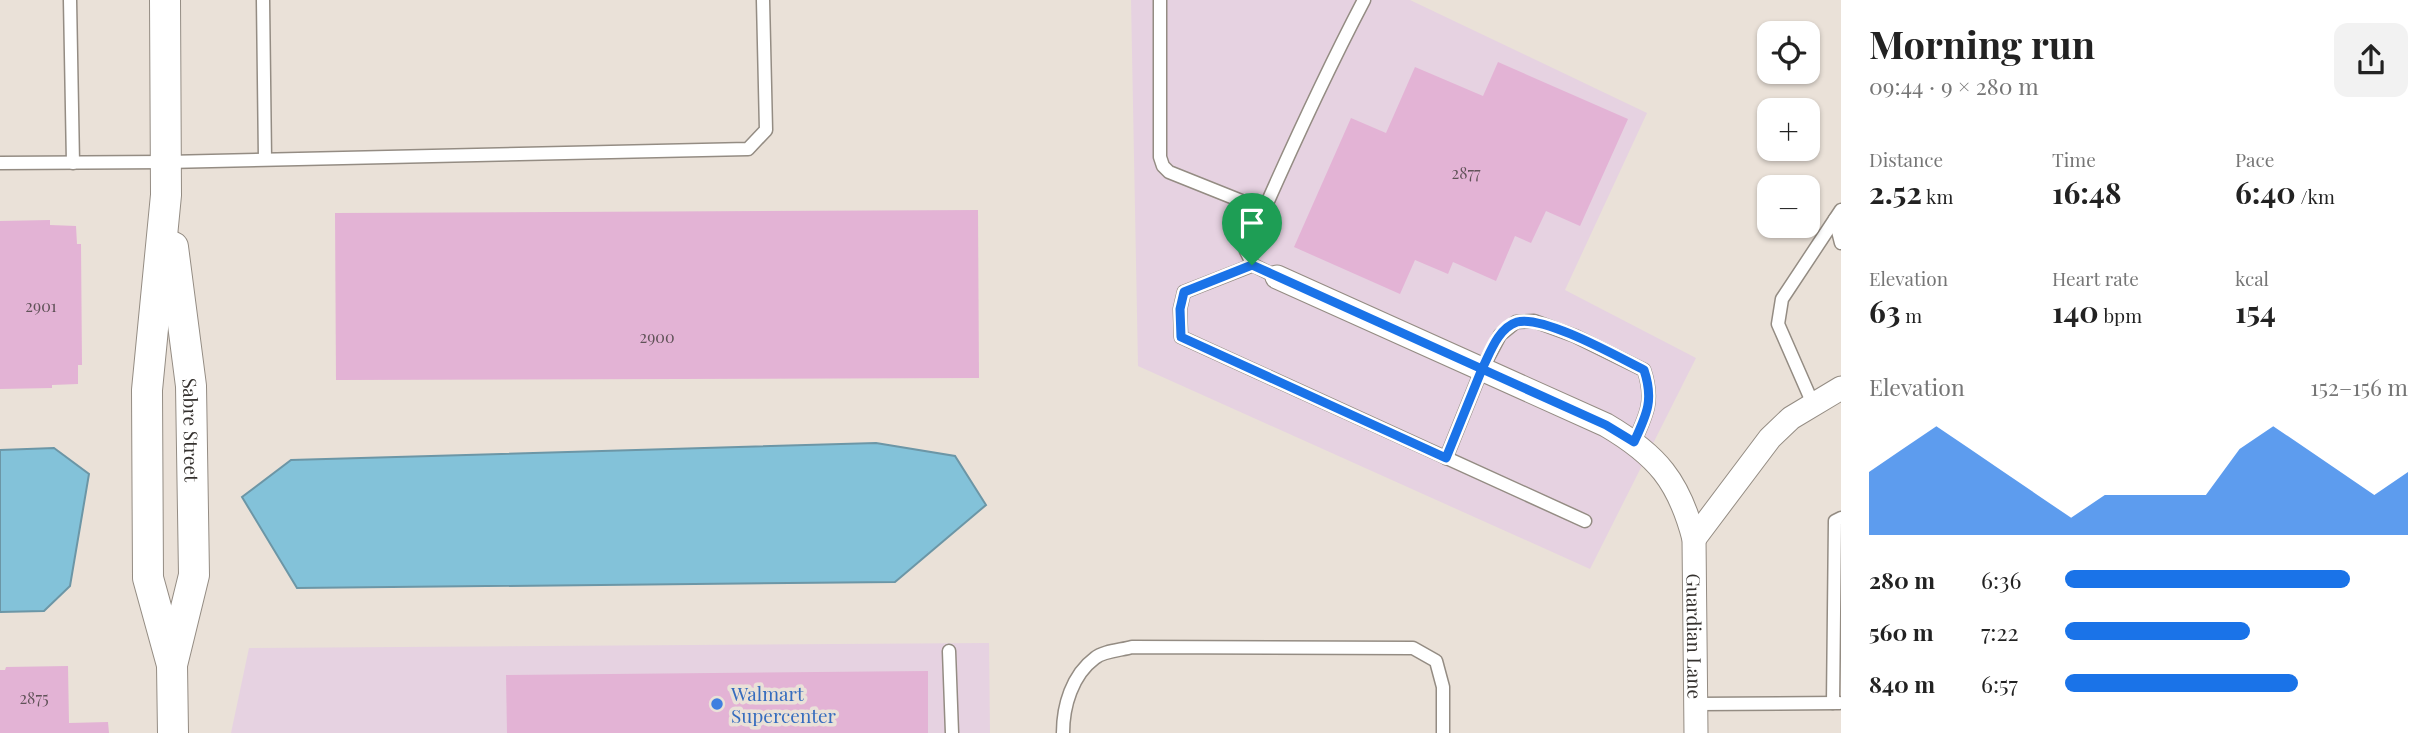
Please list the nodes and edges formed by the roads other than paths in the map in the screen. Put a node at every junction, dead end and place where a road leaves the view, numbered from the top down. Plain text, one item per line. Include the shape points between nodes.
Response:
1 (70, 0) edge
2 (165, 0) edge
3 (263, 0) edge
4 (763, 0) edge
5 (1160, 0) edge
6 (1364, 0) edge
7 (265, 159) junction
8 (167, 162) junction
9 (0, 163) edge
10 (73, 163) junction
11 (166, 195) junction
12 (1264, 210) junction
13 (1838, 215) edge
14 (1841, 243) edge
15 (1252, 265) junction
16 (1277, 277) joint
17 (1482, 369) junction
18 (1841, 388) edge
19 (1813, 404) junction
20 (1634, 442) junction
21 (1446, 458) junction
22 (1841, 518) edge
23 (1585, 521) dead end
24 (1694, 539) junction
25 (949, 651) dead end
26 (172, 665) junction
27 (1837, 703) edge
28 (1696, 704) junction
29 (173, 733) edge
30 (952, 733) edge
31 (1063, 733) edge
32 (1443, 733) edge
33 (1696, 733) edge

1 - 10 lane
2 - 8 street, Sabre Street
3 - 7 lane
4 - 7 lane via 766,130 748,149
5 - 12 lane via 1163,166
6 - 12 lane
7 - 8 lane
8 - 10 lane
8 - 11 street, Sabre Street
9 - 10 lane
11 - 26 street, Sabre Street via 147,390 148,578
11 - 26 street, Sabre Street via 191,386 194,575
12 - 15 lane via 1246,251
13 - 14 lane
13 - 19 lane via 1782,299 1778,324
15 - 16 lane
15 - 21 lane via 1184,292 1181,337
16 - 17 street, Guardian Lane
17 - 20 street, Guardian Lane
17 - 20 lane via 1500,335 1516,323 1534,321 1574,336 1644,370 1650,388 1648,412
17 - 21 lane
18 - 19 street
19 - 24 street via 1770,438
20 - 24 street, Guardian Lane via 1674,484
21 - 23 lane
22 - 27 lane via 1835,521
24 - 28 street, Guardian Lane
25 - 30 lane
26 - 29 street, Sabre Street
27 - 28 lane
28 - 33 street, Guardian Lane
31 - 32 lane via 1063,714 1074,681 1096,656 1132,647 1413,648 1436,662 1443,687

